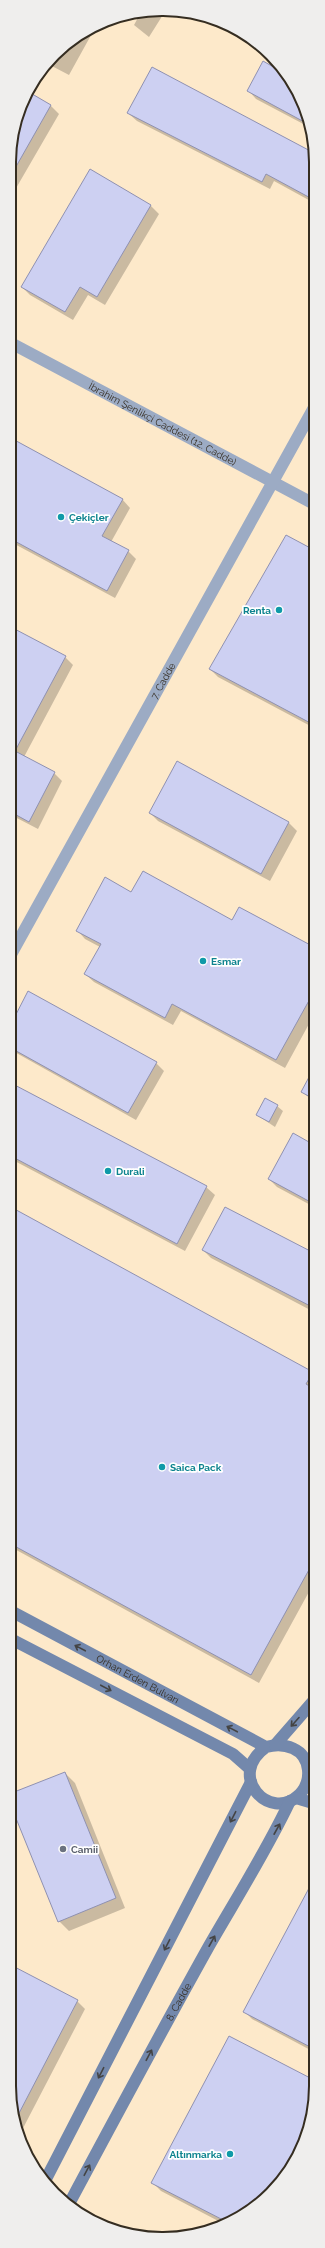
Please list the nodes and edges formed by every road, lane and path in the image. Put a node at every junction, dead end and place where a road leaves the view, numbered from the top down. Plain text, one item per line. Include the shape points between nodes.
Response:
1 (16, 346) edge
2 (309, 417) edge
3 (273, 482) junction
4 (309, 501) edge
5 (16, 945) edge
6 (16, 1614) edge
7 (16, 1642) edge
8 (309, 1705) edge
9 (270, 1746) junction
10 (250, 1769) junction
11 (309, 1769) edge
12 (309, 1778) edge
13 (251, 1782) junction
14 (293, 1800) junction
15 (309, 1803) edge
16 (47, 2177) edge
17 (71, 2200) edge

1 - 3 street, İbrahim Şenlikçi Caddesi (12. Cadde)
2 - 3 street, 7. Cadde
3 - 4 street, İbrahim Şenlikçi Caddesi (12. Cadde)
3 - 5 street, 7. Cadde
9 -> 6 street, Orhan Erden Bulvarı
7 -> 10 street via 233,1754
8 -> 9 street
9 - 10 street via 253,1760
9 - 11 street, Orhan Erden Bulvarı via 283,1744 296,1750 305,1759
10 - 13 street
12 - 14 street
13 - 14 street via 255,1791 271,1802
13 -> 16 street
14 - 15 street
17 -> 14 street, 8. Cadde via 162,2031

